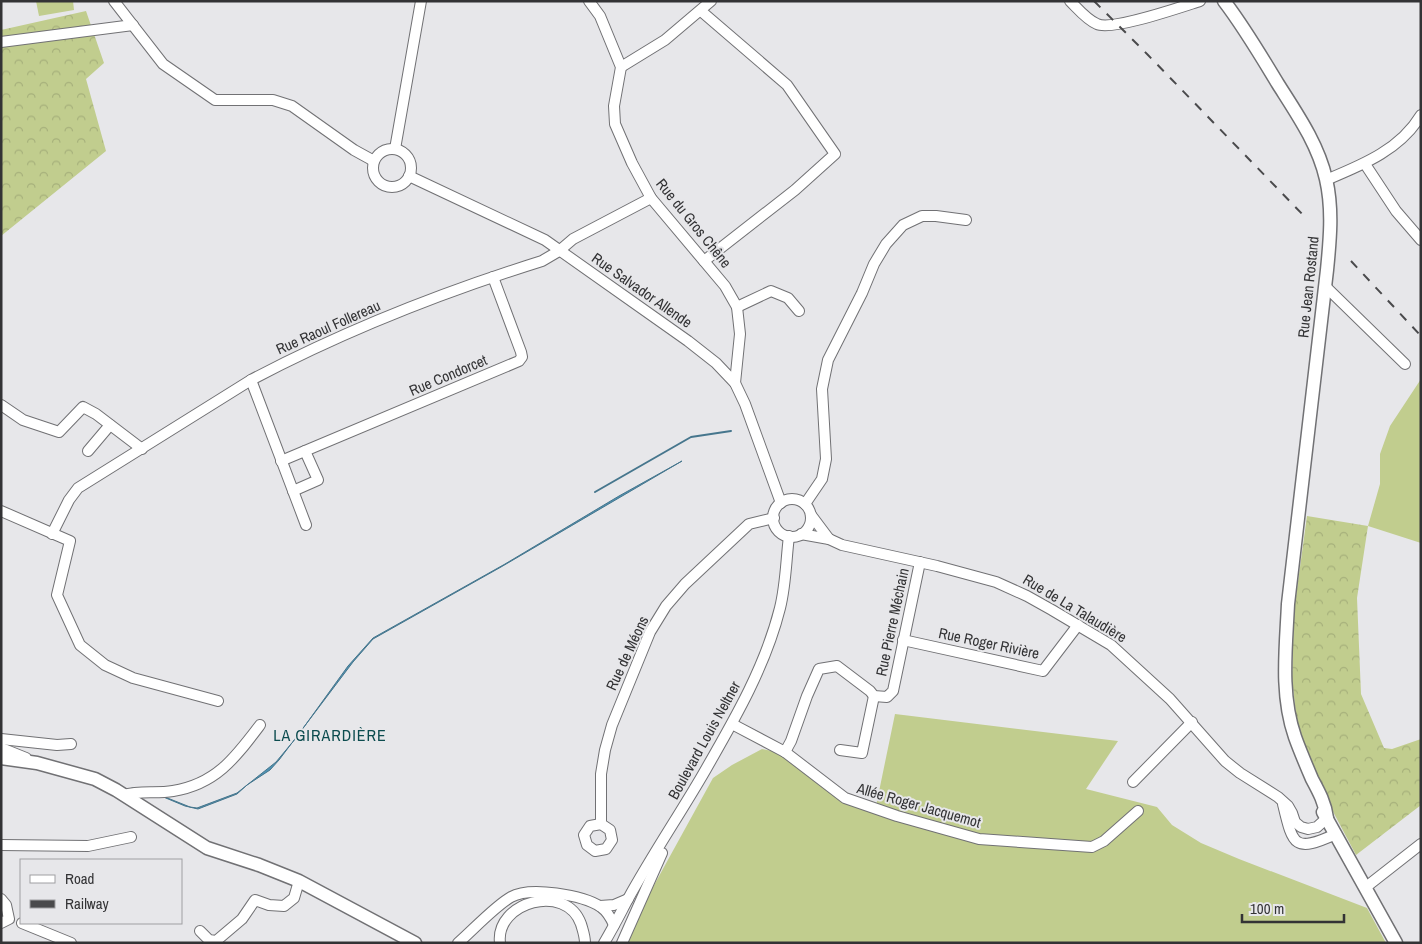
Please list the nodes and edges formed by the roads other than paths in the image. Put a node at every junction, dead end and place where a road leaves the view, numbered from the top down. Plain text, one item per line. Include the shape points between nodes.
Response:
1 (114, 1) edge
2 (414, 1) edge
3 (421, 1) edge
4 (589, 1) edge
5 (711, 1) edge
6 (1070, 1) edge
7 (1200, 1) edge
8 (1224, 1) edge
9 (701, 11) junction
10 (133, 25) junction
11 (1, 42) edge
12 (621, 66) junction
13 (407, 75) junction
14 (1421, 115) edge
15 (395, 149) junction
16 (374, 161) junction
17 (1365, 164) junction
18 (409, 176) junction
19 (1326, 180) junction
20 (651, 198) junction
21 (966, 220) dead end
22 (1421, 240) edge
23 (559, 251) junction
24 (704, 261) junction
25 (493, 278) junction
26 (1325, 286) junction
27 (737, 307) junction
28 (799, 311) dead end
29 (1405, 364) dead end
30 (251, 380) junction
31 (735, 384) junction
32 (1, 405) edge
33 (110, 425) junction
34 (142, 449) junction
35 (88, 451) dead end
36 (306, 451) junction
37 (281, 462) junction
38 (293, 491) junction
39 (781, 503) junction
40 (804, 504) junction
41 (1, 511) edge
42 (811, 515) junction
43 (774, 518) junction
44 (306, 525) dead end
45 (52, 534) junction
46 (801, 534) junction
47 (789, 536) junction
48 (829, 539) junction
49 (920, 562) junction
50 (1078, 625) junction
51 (903, 640) junction
52 (874, 696) junction
53 (218, 701) dead end
54 (1192, 722) junction
55 (732, 724) junction
56 (260, 725) dead end
57 (1, 740) edge
58 (71, 744) dead end
59 (1, 748) edge
60 (840, 750) dead end
61 (785, 752) junction
62 (1, 758) edge
63 (37, 763) junction
64 (1133, 782) dead end
65 (123, 795) junction
66 (1283, 803) junction
67 (682, 811) junction
68 (1138, 811) dead end
69 (1327, 818) junction
70 (601, 824) dead end
71 (1336, 834) junction
72 (131, 837) dead end
73 (1421, 844) edge
74 (1, 845) edge
75 (299, 881) junction
76 (1366, 887) junction
77 (1, 899) edge
78 (628, 899) junction
79 (600, 906) junction
80 (5, 921) edge
81 (20, 923) edge
82 (24, 924) edge
83 (614, 925) junction
84 (200, 931) dead end
85 (71, 943) edge
86 (415, 943) edge
87 (458, 943) edge
88 (500, 943) edge
89 (585, 943) edge
90 (604, 943) edge
91 (622, 943) edge
92 (1396, 943) edge

1 - 10 street
2 - 13 street
3 - 13 street
4 - 12 street via 600,16
5 - 9 street
6 - 7 street via 1103,26
8 - 19 main road, Rue Jean Rostand via 1306,130
9 - 12 street via 665,40
9 - 24 street via 787,85 835,154 795,190
10 - 11 street
10 - 16 street via 163,64 215,100 273,100 292,106
12 - 20 street, Rue du Gros Chêne via 614,106 615,124
13 - 15 street
14 - 17 street via 1404,138
15 - 16 street via 382,151
15 - 18 street via 409,159
16 - 18 street via 373,174 381,184 400,186
17 - 19 street
17 - 22 street via 1396,211
18 - 23 street, Rue Salvador Allende via 545,240
19 - 26 main road, Rue Jean Rostand via 1331,227
20 - 23 street, Rue Raoul Follereau via 574,239
20 - 24 street, Rue du Gros Chêne
21 - 40 street via 922,216 903,225 874,264 828,360 822,389 826,460 822,479
23 - 25 street, Rue Raoul Follereau via 542,261
23 - 31 street, Rue Salvador Allende via 688,341 716,363
24 - 27 street, Rue du Gros Chêne
25 - 30 street, Rue Raoul Follereau via 416,305
25 - 36 street, Rue Condorcet via 521,352 522,357 518,361
26 - 29 street
26 - 69 main road, Rue Jean Rostand via 1283,628 1280,694 1294,754
27 - 28 street via 771,291 788,298
27 - 31 street, Rue du Gros Chêne via 740,334
30 - 34 street, Rue Raoul Follereau
30 - 37 street
31 - 39 street, Rue Salvador Allende via 746,404
32 - 33 street via 23,420 59,432 83,407
33 - 34 street
33 - 35 street
34 - 45 street, Rue Raoul Follereau via 78,488 68,500
36 - 37 street, Rue Condorcet
36 - 38 street via 318,480
37 - 38 street
38 - 44 street
39 - 40 street via 791,499
39 - 43 street
40 - 42 street
41 - 45 street
42 - 46 street via 810,524
42 - 48 street
43 - 47 street via 776,528
43 - 70 street, Rue de Méons via 751,523 728,544 666,606 650,632 605,750 601,774
45 - 53 street via 70,541 57,595 80,645 105,665 133,678
46 - 47 street
46 - 48 street, Rue de La Talaudière
47 - 55 street, Boulevard Louis Neltner via 787,572 771,640
48 - 49 street, Rue de La Talaudière via 842,545
49 - 50 street, Rue de La Talaudière via 996,582
49 - 51 street, Rue Pierre Méchain
50 - 51 street, Rue Roger Rivière via 1043,671
50 - 54 street, Rue de La Talaudière via 1111,645
51 - 52 street, Rue Pierre Méchain via 892,691 886,697
52 - 60 street via 862,752
52 - 61 street, Rue Pierre Méchain via 837,666 819,669
54 - 64 street
54 - 66 street, Rue de La Talaudière via 1225,761
55 - 61 street, Allée Roger Jacquemot
55 - 67 street, Boulevard Louis Neltner
56 - 65 street via 222,770 202,782 172,791
57 - 58 street
59 - 63 street
61 - 68 street, Allée Roger Jacquemot via 844,798 979,839 1092,847 1104,841
62 - 63 main road
63 - 65 main road via 94,779
65 - 75 main road via 207,848
66 - 69 street, Rue de La Talaudière via 1301,827 1317,827
66 - 71 street via 1296,841 1303,845 1313,844
67 - 78 street, Boulevard Louis Neltner
67 - 91 street
69 - 71 main road
71 - 76 main road
72 - 74 street via 88,846
73 - 76 street
75 - 84 street via 294,898 284,906 255,900 242,919 216,941 209,940
75 - 86 main road
76 - 92 main road
77 - 80 street via 6,905
78 - 79 street
78 - 83 street, Boulevard Louis Neltner
79 - 83 street
79 - 87 street via 578,898 531,891 512,896
80 - 81 street
82 - 85 street
83 - 90 street, Boulevard Louis Neltner
88 - 89 street via 503,925 511,914 522,906 547,900 571,908 578,918

